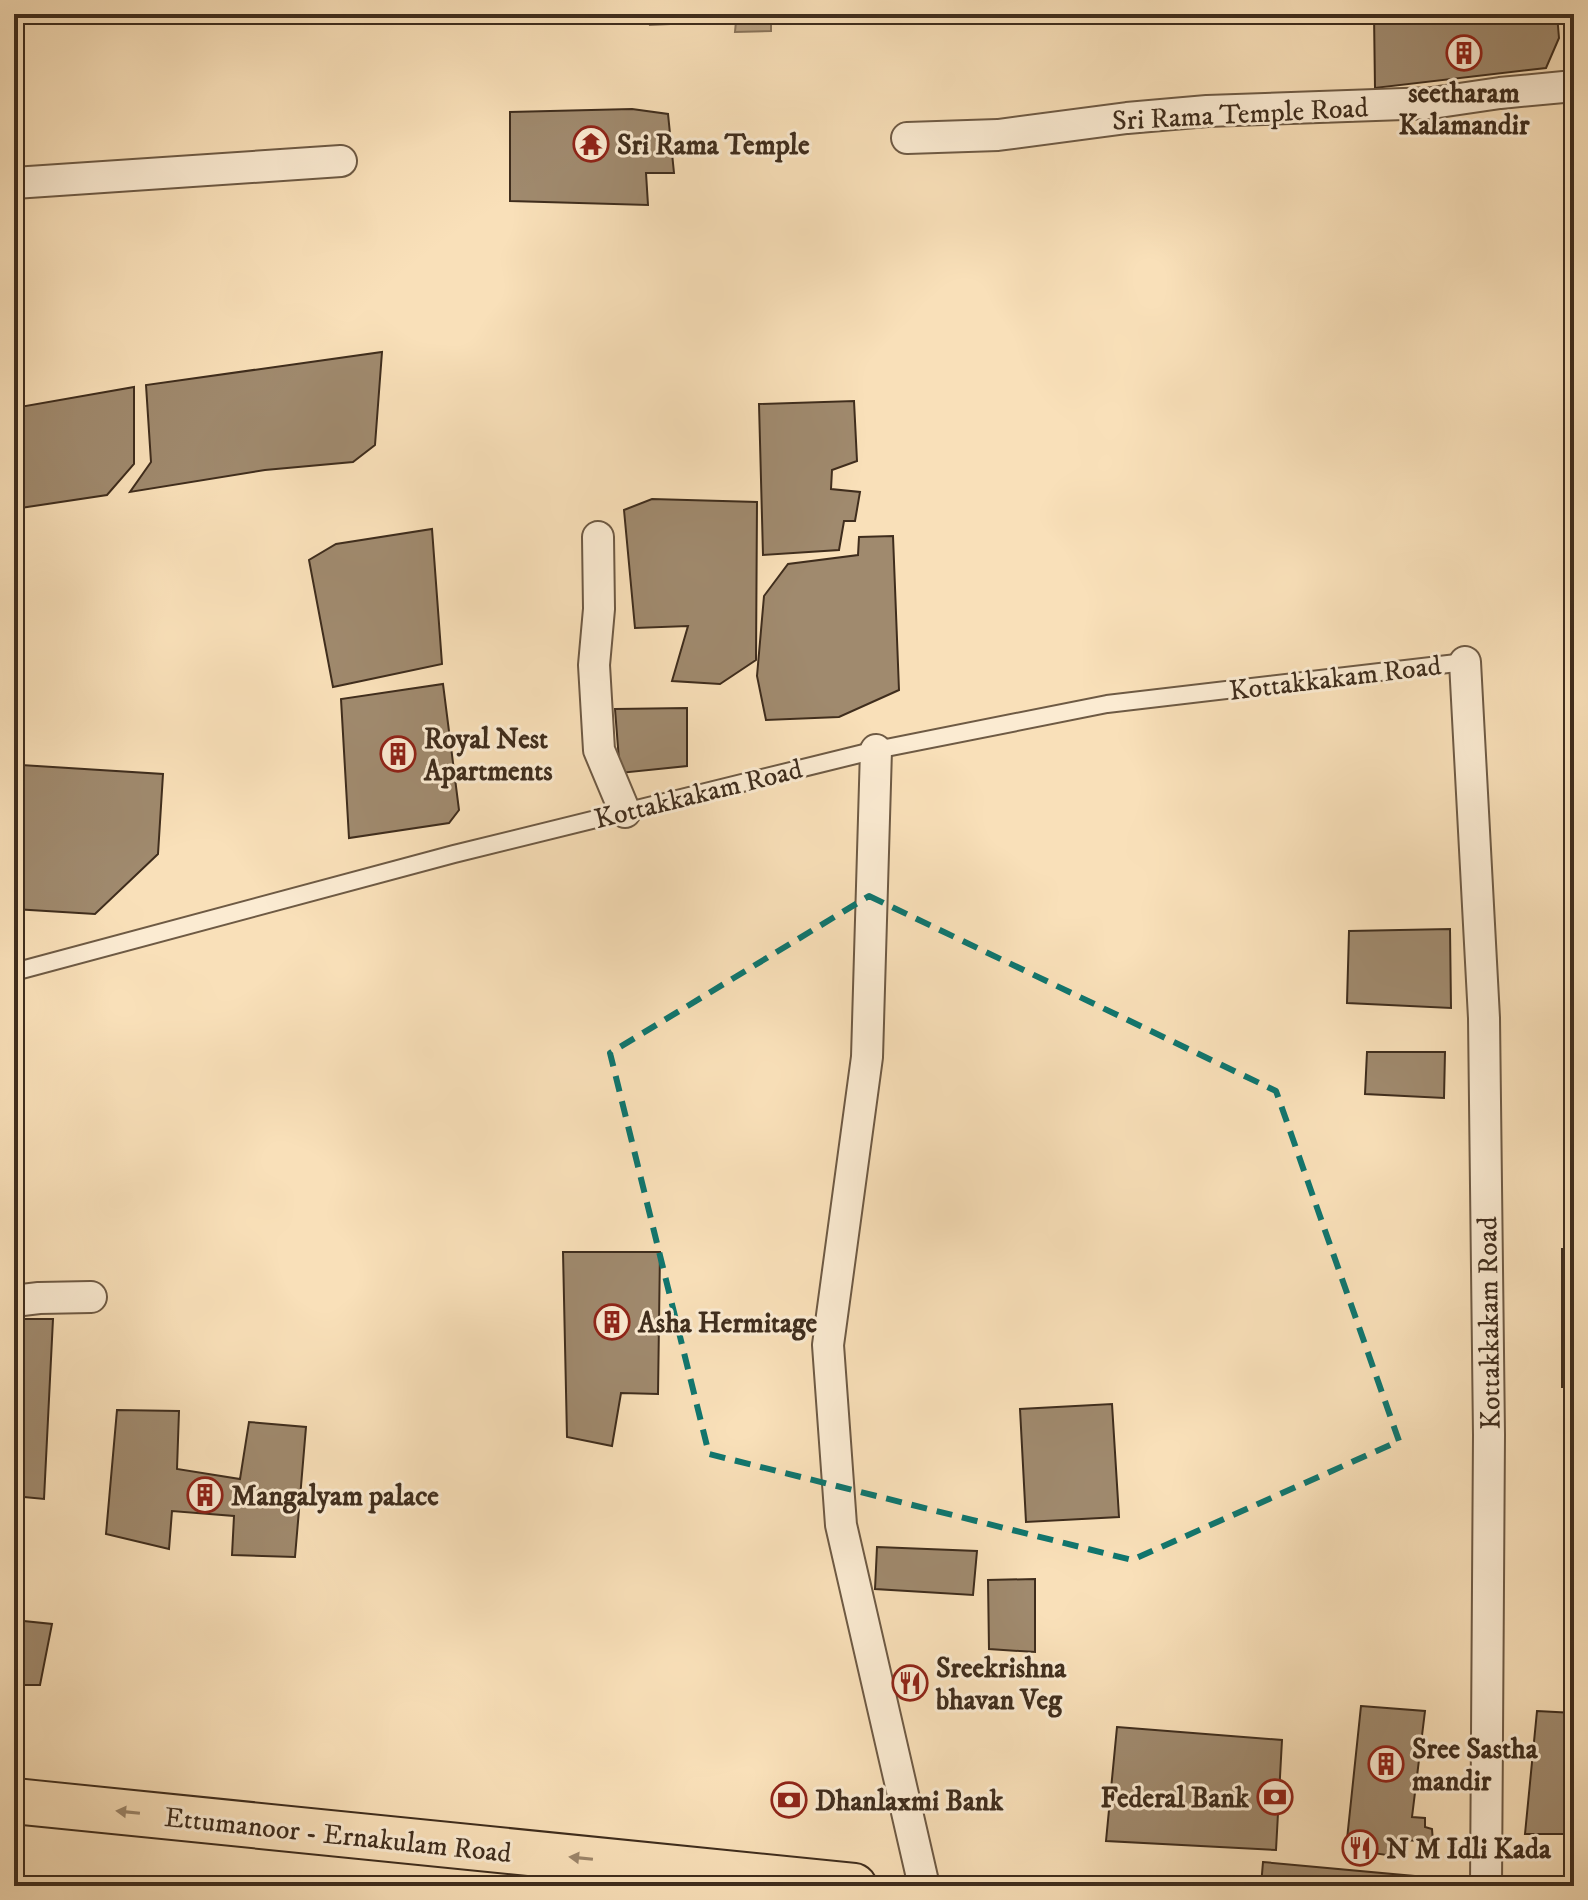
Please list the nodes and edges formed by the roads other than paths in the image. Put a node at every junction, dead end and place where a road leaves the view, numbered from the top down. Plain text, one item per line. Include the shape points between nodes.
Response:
1 (1574, 86) edge
2 (907, 138) dead end
3 (341, 161) dead end
4 (14, 183) edge
5 (598, 537) dead end
6 (1465, 662) joint
7 (876, 750) junction
8 (625, 812) junction
9 (14, 972) edge
10 (91, 1297) dead end
11 (14, 1301) edge
12 (14, 1801) edge
13 (854, 1886) edge
14 (924, 1886) edge
15 (1486, 1886) edge

1 - 2 street, Sri Rama Temple Road via 1432,103 1207,111 998,135
3 - 4 street
5 - 8 street via 594,665 599,750
6 - 7 lane, Kottakkakam Road via 1107,704
6 - 15 street, Kottakkakam Road via 1484,1018 1489,1435
7 - 8 lane, Kottakkakam Road
7 - 14 street via 867,1057 828,1345 841,1525
8 - 9 lane, Kottakkakam Road
10 - 11 street
13 -> 12 main road, Ettumanoor - Ernakulam Road

